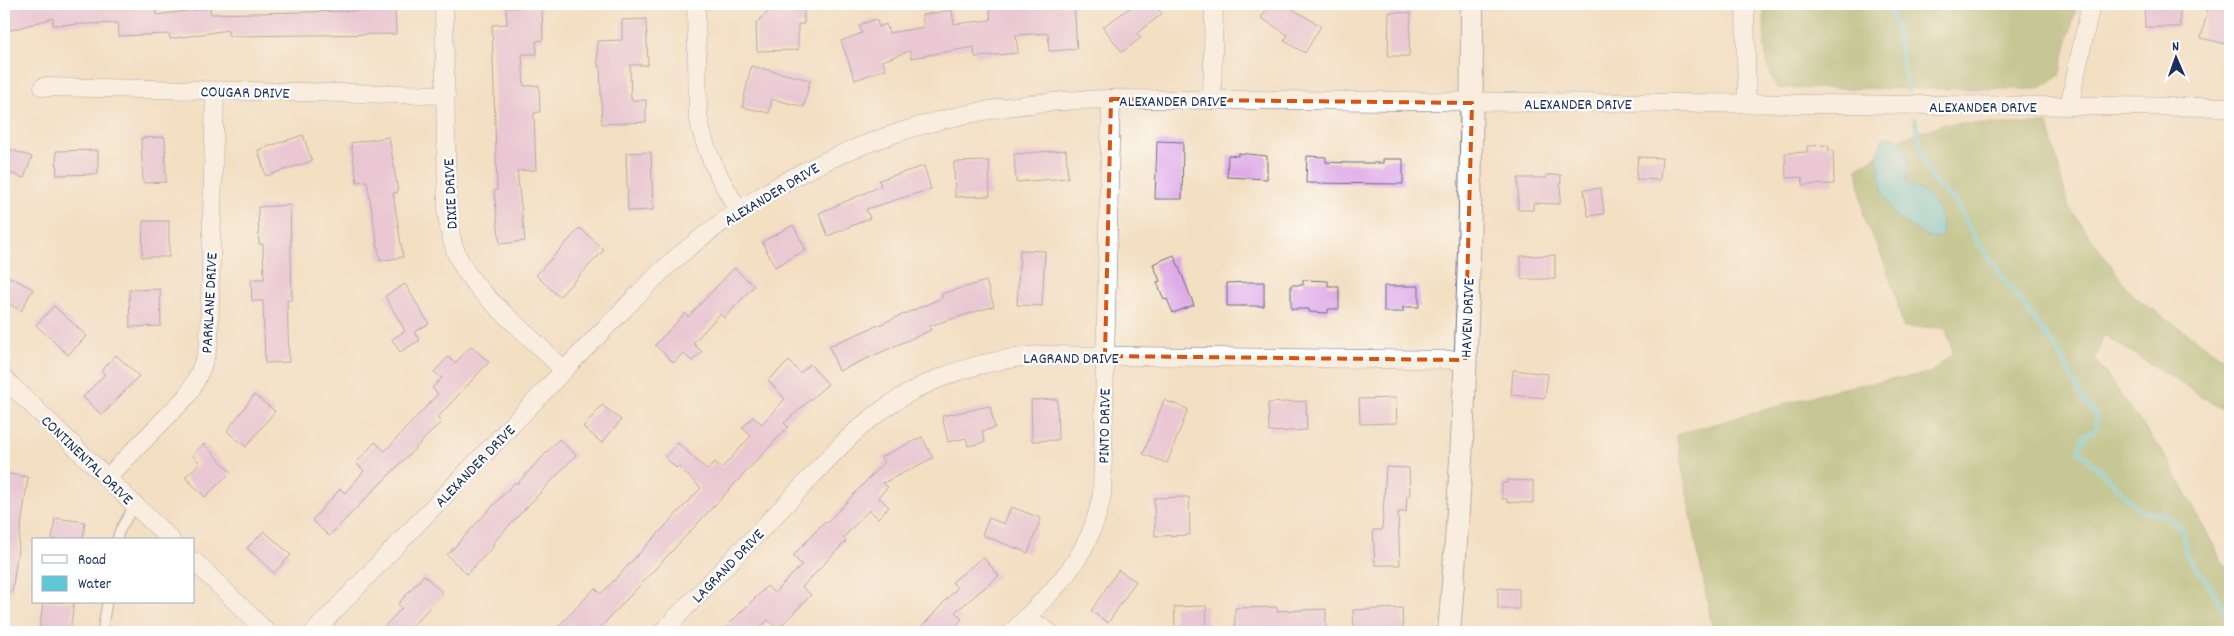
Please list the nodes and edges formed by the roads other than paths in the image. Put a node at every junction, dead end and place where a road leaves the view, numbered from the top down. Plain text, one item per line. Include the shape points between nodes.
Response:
1 (444, 4) edge
2 (696, 4) edge
3 (1214, 4) edge
4 (1472, 4) edge
5 (1745, 4) edge
6 (2091, 4) edge
7 (43, 87) dead end
8 (216, 90) junction
9 (446, 95) junction
10 (1111, 99) junction
11 (1212, 100) junction
12 (1472, 102) junction
13 (1747, 104) junction
14 (2069, 106) junction
15 (2230, 107) edge
16 (738, 210) junction
17 (1105, 356) junction
18 (1465, 360) junction
19 (564, 370) junction
20 (4, 378) edge
21 (107, 478) junction
22 (135, 504) junction
23 (117, 538) edge
24 (170, 538) edge
25 (195, 562) edge
26 (107, 604) edge
27 (1026, 618) junction
28 (102, 632) edge
29 (268, 632) edge
30 (314, 632) edge
31 (662, 632) edge
32 (1012, 632) edge
33 (1049, 632) edge
34 (1449, 632) edge

1 - 9 street, DIXIE DRIVE
2 - 16 street via 700,129 713,167
3 - 11 street
4 - 12 street, HAVEN DRIVE
5 - 13 street
6 - 14 street
7 - 8 street, COUGAR DRIVE
8 - 9 street, COUGAR DRIVE
8 - 21 street, PARKLANE DRIVE via 206,357 188,395
9 - 19 street, DIXIE DRIVE via 448,215 458,258 474,284
10 - 11 street, ALEXANDER DRIVE
10 - 16 street, ALEXANDER DRIVE via 1016,105 924,124 827,160
10 - 17 street, PINTO DRIVE
11 - 12 street, ALEXANDER DRIVE
12 - 13 street, ALEXANDER DRIVE
12 - 18 street, HAVEN DRIVE
13 - 14 street, ALEXANDER DRIVE
14 - 15 street, ALEXANDER DRIVE
16 - 19 street, ALEXANDER DRIVE via 674,260
17 - 18 street, LAGRAND DRIVE
17 - 27 street, PINTO DRIVE via 1102,494 1095,523 1071,569
17 - 31 street, LAGRAND DRIVE via 1040,355 994,361 949,374 907,394 852,435
18 - 34 street, HAVEN DRIVE via 1457,542
19 - 30 street, ALEXANDER DRIVE
20 - 21 street, CONTINENTAL DRIVE
21 - 22 street, CONTINENTAL DRIVE
22 - 23 lane
22 - 24 street, CONTINENTAL DRIVE
25 - 29 street
26 - 28 lane
27 - 32 street, PINTO DRIVE
27 - 33 street

